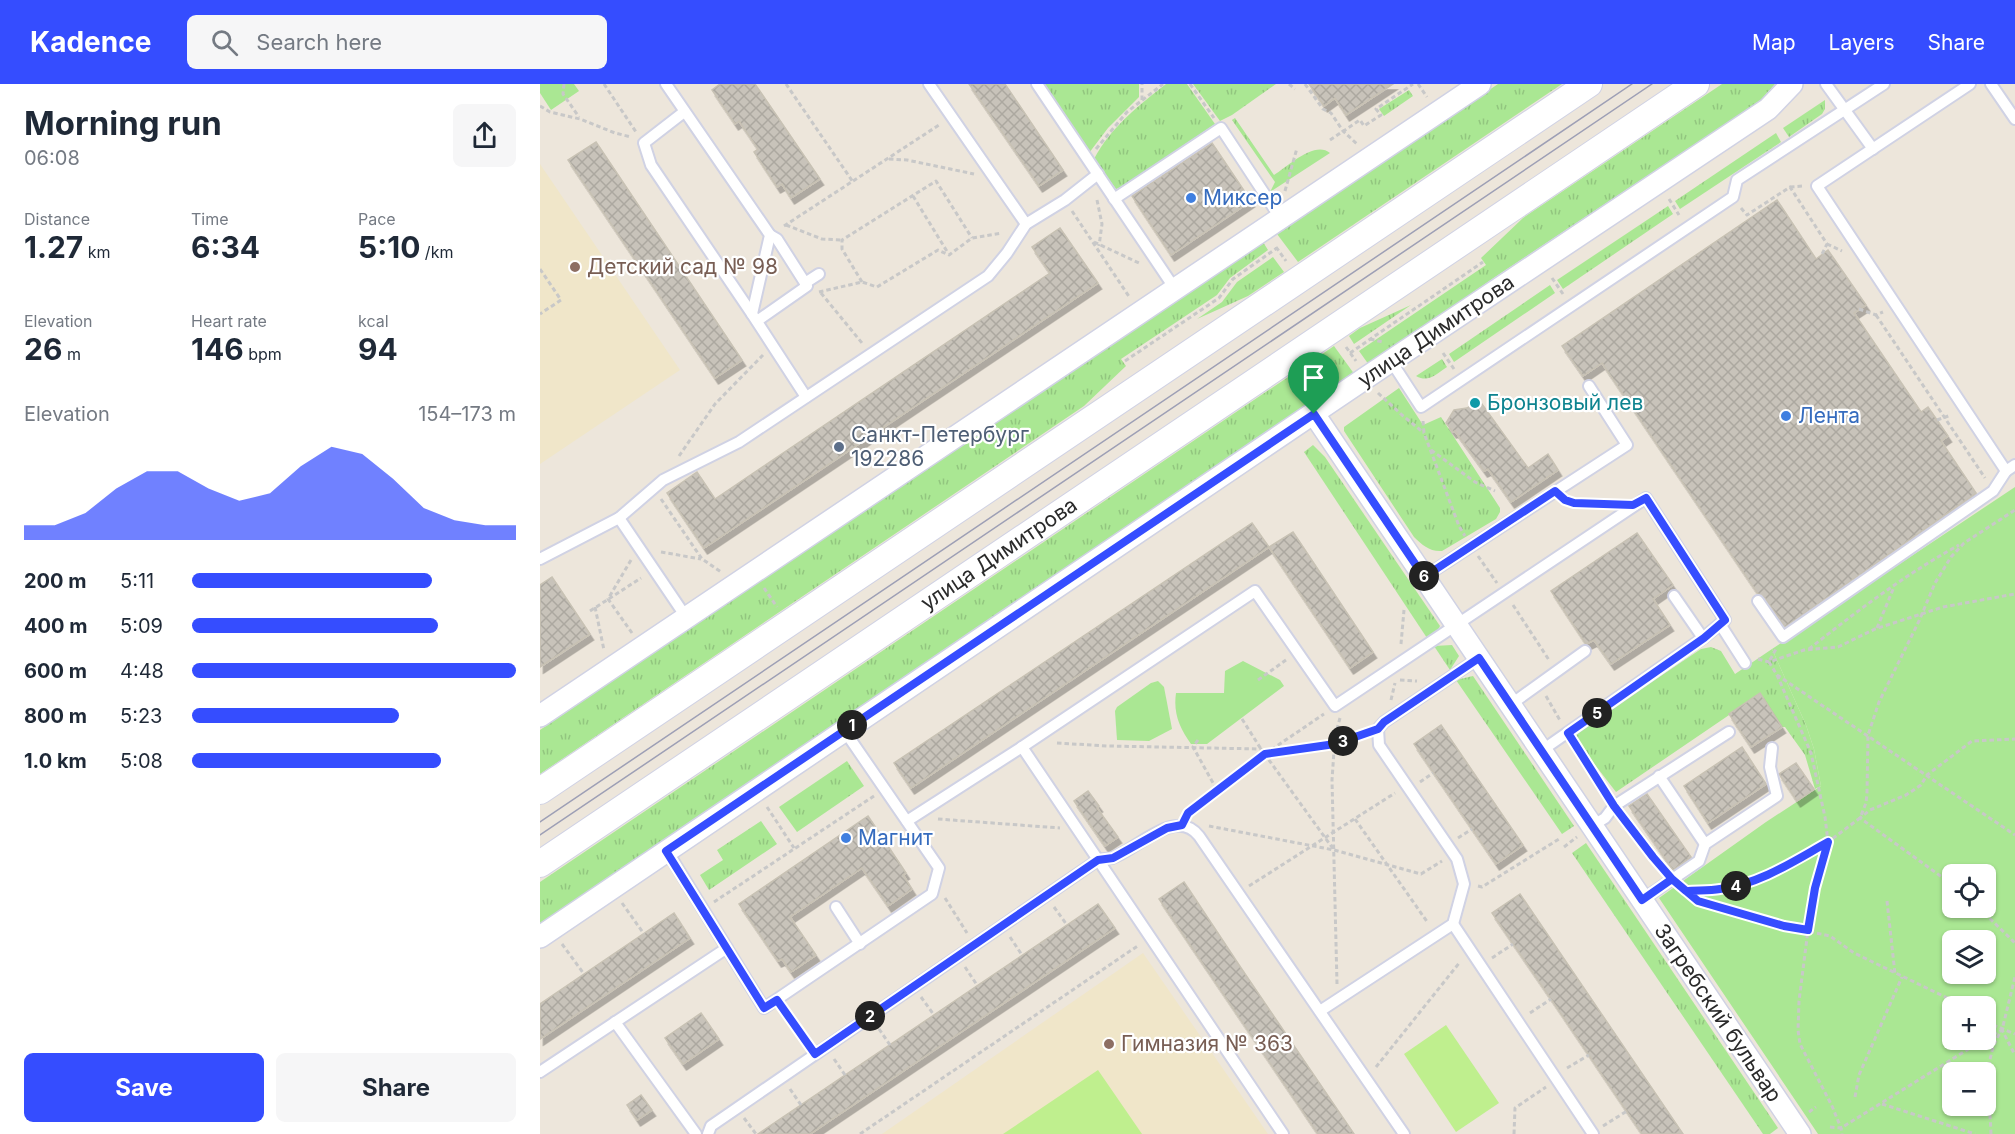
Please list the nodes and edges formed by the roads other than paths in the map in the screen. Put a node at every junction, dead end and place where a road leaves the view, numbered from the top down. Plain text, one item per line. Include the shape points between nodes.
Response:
1 (666, 84) edge
2 (929, 84) edge
3 (1037, 84) edge
4 (1480, 84) edge
5 (1589, 84) edge
6 (1696, 84) edge
7 (1792, 84) edge
8 (1826, 84) edge
9 (1884, 84) edge
10 (1970, 84) edge
11 (1991, 84) edge
12 (1845, 110) junction
13 (684, 112) junction
14 (2015, 119) edge
15 (1873, 149) junction
16 (1098, 174) junction
17 (1114, 199) junction
18 (1281, 219) junction
19 (1026, 224) junction
20 (770, 235) junction
21 (819, 274) dead end
22 (1171, 282) junction
23 (806, 285) junction
24 (755, 317) junction
25 (1391, 361) junction
26 (1589, 386) dead end
27 (806, 397) junction
28 (1314, 414) junction
29 (2011, 468) edge
30 (619, 518) junction
31 (540, 560) edge
32 (1424, 577) junction
33 (1674, 596) dead end
34 (1758, 601) dead end
35 (686, 617) junction
36 (1720, 624) junction
37 (1457, 625) junction
38 (1704, 638) junction
39 (1585, 651) dead end
40 (1479, 658) junction
41 (1745, 663) dead end
42 (1510, 705) junction
43 (540, 716) edge
44 (844, 730) junction
45 (1729, 732) dead end
46 (1022, 747) junction
47 (1772, 748) dead end
48 (1541, 751) junction
49 (1659, 776) junction
50 (540, 791) edge
51 (910, 819) junction
52 (1586, 831) junction
53 (1706, 844) junction
54 (666, 851) junction
55 (1098, 860) junction
56 (540, 864) edge
57 (1642, 900) junction
58 (836, 907) dead end
59 (1454, 924) junction
60 (540, 937) edge
61 (860, 944) junction
62 (727, 948) junction
63 (1397, 961) junction
64 (1404, 970) dead end
65 (1320, 1011) junction
66 (615, 1022) junction
67 (540, 1072) edge
68 (1803, 1124) edge
69 (696, 1134) edge
70 (708, 1134) edge
71 (1283, 1134) edge
72 (1404, 1134) edge
73 (1593, 1134) edge

1 - 13 lane
2 - 19 lane
3 - 16 lane
4 - 18 street
5 - 50 street
6 - 56 street, улица Димитрова
7 - 25 street, улица Димитрова via 1768,109
8 - 12 lane
9 - 12 lane
10 - 15 lane
11 - 14 lane
12 - 15 lane
12 - 25 lane via 1737,180 1733,197 1421,407
13 - 20 lane
13 - 24 lane via 644,143 651,165
15 - 29 lane via 1817,186
16 - 17 lane
16 - 19 lane
17 - 18 lane via 1221,128
17 - 22 lane
18 - 22 street
19 - 27 lane via 988,276
20 - 23 lane via 777,239
20 - 24 lane
21 - 23 lane
22 - 35 street
23 - 24 lane
24 - 27 lane
25 - 28 street, улица Димитрова
26 - 32 lane via 1628,445
27 - 30 lane via 739,442 663,480
28 - 32 street, Загребский бульвар
28 - 44 street, улица Димитрова
29 - 34 lane via 1993,491 1783,637
30 - 31 lane
30 - 35 lane
32 - 37 street, Загребский бульвар
33 - 38 lane
35 - 43 street
36 - 37 lane via 1725,620 1646,498
36 - 38 lane
36 - 41 lane
37 - 40 street, Загребский бульвар
37 - 46 lane via 1339,703 1255,591
38 - 48 lane
39 - 42 lane
40 - 42 street, Загребский бульвар
40 - 59 lane via 1378,729 1379,745 1457,859 1464,884
42 - 48 street, Загребский бульвар
44 - 51 lane
44 - 54 street, улица Димитрова
45 - 49 lane
46 - 51 lane
46 - 55 lane
47 - 53 lane via 1770,767 1777,796
48 - 52 street, Загребский бульвар
49 - 52 lane via 1614,806
49 - 53 lane
51 - 61 lane via 939,868 932,894
52 - 57 street, Загребский бульвар
53 - 57 lane via 1700,861
54 - 60 street, улица Димитрова
54 - 62 lane
55 - 65 lane via 1113,858 1167,828 1186,826 1199,836
55 - 70 lane via 711,1126
55 - 71 lane
57 - 68 street, Загребский бульвар
58 - 61 lane
59 - 63 lane
59 - 73 lane
61 - 62 lane via 764,1008
62 - 66 lane
63 - 64 lane
63 - 65 lane
65 - 72 lane
66 - 67 lane
66 - 69 lane

